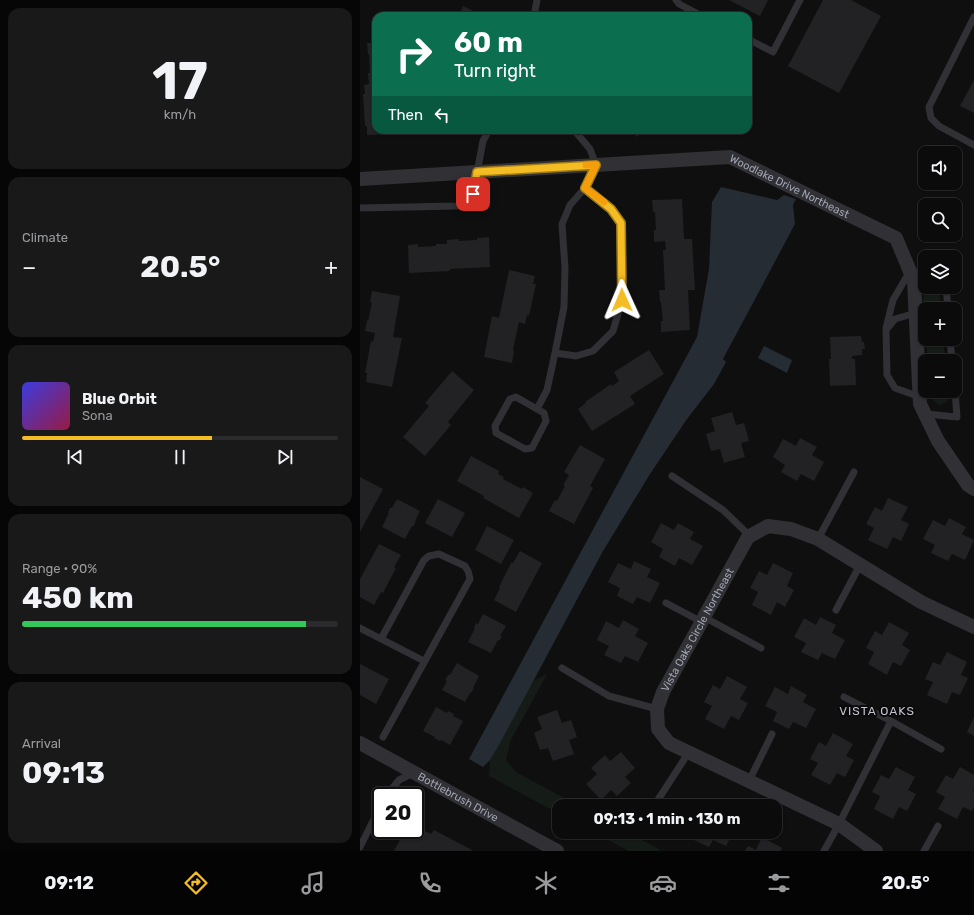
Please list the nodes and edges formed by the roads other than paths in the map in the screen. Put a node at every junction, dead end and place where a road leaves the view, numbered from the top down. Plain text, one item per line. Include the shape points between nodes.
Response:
1 (537, 0) edge
2 (676, 0) edge
3 (800, 0) edge
4 (535, 12) edge
5 (694, 12) edge
6 (974, 17) edge
7 (752, 42) edge
8 (487, 134) edge
9 (577, 134) edge
10 (974, 146) edge
11 (596, 165) junction
12 (477, 172) junction
13 (360, 178) edge
14 (585, 188) junction
15 (360, 208) edge
16 (910, 271) junction
17 (918, 272) edge
18 (916, 313) junction
19 (886, 330) junction
20 (555, 353) junction
21 (918, 355) edge
22 (918, 396) edge
23 (920, 398) edge
24 (956, 398) edge
25 (537, 409) junction
26 (926, 414) junction
27 (854, 472) dead end
28 (672, 476) dead end
29 (974, 489) edge
30 (750, 536) junction
31 (818, 539) junction
32 (860, 565) junction
33 (666, 603) dead end
34 (836, 610) dead end
35 (703, 620) junction
36 (972, 624) edge
37 (360, 628) edge
38 (381, 639) junction
39 (761, 648) dead end
40 (424, 661) junction
41 (562, 668) dead end
42 (844, 697) dead end
43 (657, 709) junction
44 (891, 721) junction
45 (772, 734) dead end
46 (383, 737) dead end
47 (360, 743) edge
48 (941, 749) dead end
49 (689, 752) junction
50 (413, 773) junction
51 (749, 781) junction
52 (393, 787) edge
53 (659, 799) edge
54 (372, 823) edge
55 (839, 824) junction
56 (938, 826) dead end
57 (360, 847) edge
58 (557, 851) edge
59 (824, 851) edge
60 (876, 851) edge
61 (924, 851) edge

1 - 4 lane
2 - 5 lane
3 - 7 lane via 773,52
6 - 10 lane via 929,107 931,118 939,126
8 - 12 lane
9 - 11 lane via 590,149
11 - 12 street, Woodlake Drive Northeast
11 - 14 lane
11 - 16 street, Woodlake Drive Northeast via 730,157 896,238
12 - 13 street, Woodlake Drive Northeast
12 - 15 lane via 473,194 457,206
14 - 20 lane via 570,205 562,224 564,307
14 - 20 lane via 611,209 621,223 622,300 613,331 593,351 576,356
16 - 17 lane
16 - 18 street, Woodlake Drive Northeast via 914,281
16 - 19 lane via 892,300
18 - 19 lane via 895,319
18 - 21 street, Woodlake Drive Northeast
19 - 22 lane via 887,375 895,388
20 - 25 lane via 547,390
23 - 26 street, Woodlake Drive Northeast via 920,404
24 - 26 lane via 957,417
25 - 25 lane via 516,397 510,399 495,426 496,433 525,449 532,448 546,421 544,413
26 - 29 street, Woodlake Drive Northeast via 938,441 968,486
27 - 31 lane
28 - 30 lane via 723,510
30 - 31 street, Vista Oaks Circle Northeast via 768,526 791,529
30 - 35 street, Vista Oaks Circle Northeast
31 - 32 street, Vista Oaks Circle Northeast
32 - 34 lane
32 - 36 street, Vista Oaks Circle Northeast via 920,602
33 - 35 lane
35 - 39 lane
35 - 43 street, Vista Oaks Circle Northeast via 663,692
37 - 38 lane
38 - 40 lane
38 - 40 lane via 424,560 439,554 465,566 470,579
40 - 46 lane
41 - 43 lane via 609,696
42 - 44 lane
43 - 49 street, Vista Oaks Circle Northeast via 658,729 669,743
44 - 48 lane
44 - 55 lane
45 - 51 lane
47 - 50 street, Bottlebrush Drive
49 - 51 street, Vista Oaks Circle Northeast
49 - 53 lane
50 - 52 lane via 399,780
50 - 58 street, Bottlebrush Drive
51 - 55 street, Vista Oaks Circle Northeast
54 - 57 lane
55 - 59 lane
55 - 60 street, Vista Oaks Circle Northeast
56 - 61 lane

